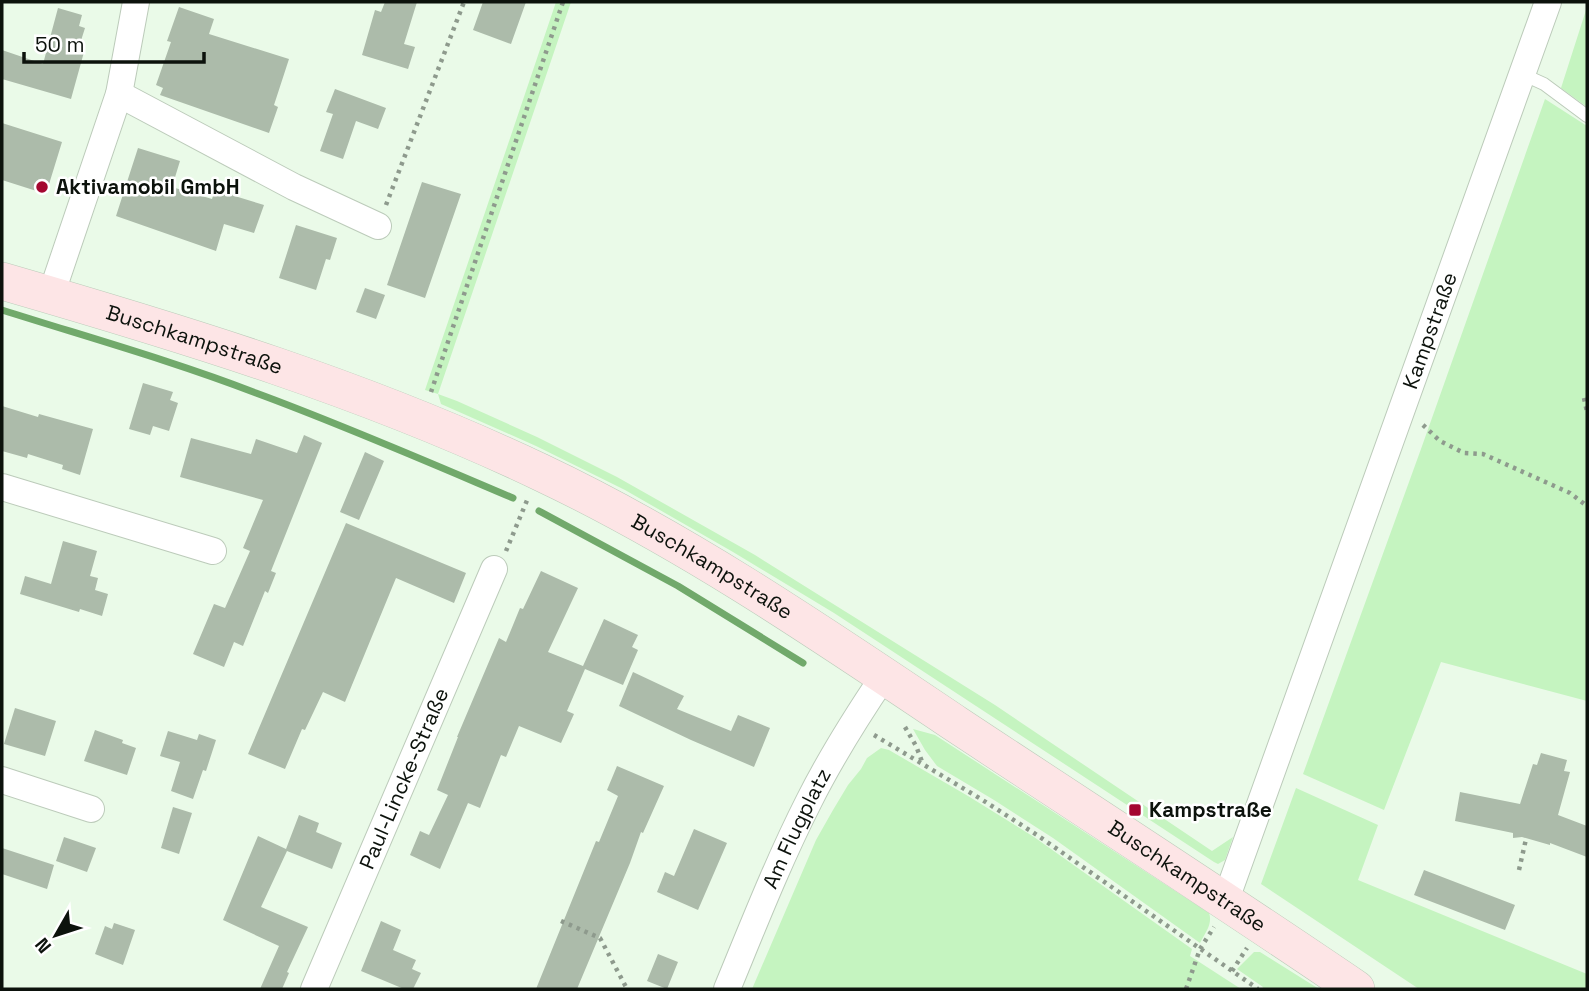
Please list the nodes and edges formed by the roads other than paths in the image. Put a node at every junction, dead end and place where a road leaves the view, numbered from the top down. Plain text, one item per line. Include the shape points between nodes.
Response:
1 (136, 2) edge
2 (1548, 2) edge
3 (1522, 74) junction
4 (119, 94) junction
5 (1587, 116) edge
6 (378, 226) road end
7 (2, 281) edge
8 (51, 295) junction
9 (2, 487) edge
10 (212, 551) dead end
11 (494, 569) road end
12 (877, 686) junction
13 (2, 780) edge
14 (91, 809) dead end
15 (1225, 902) junction
16 (314, 989) edge
17 (727, 989) edge
18 (1356, 989) edge

1 - 4 street
2 - 3 street, Kampstraße
3 - 5 lane via 1544,83
3 - 15 street, Kampstraße
4 - 6 street
4 - 8 street
7 - 8 main road, Buschkampstraße
8 - 12 main road, Buschkampstraße via 342,388 541,472 723,573
9 - 10 street
11 - 16 street, Paul-Lincke-Straße
12 - 15 main road, Buschkampstraße
12 - 17 street, Am Flugplatz via 797,825
13 - 14 street
15 - 18 main road, Buschkampstraße

